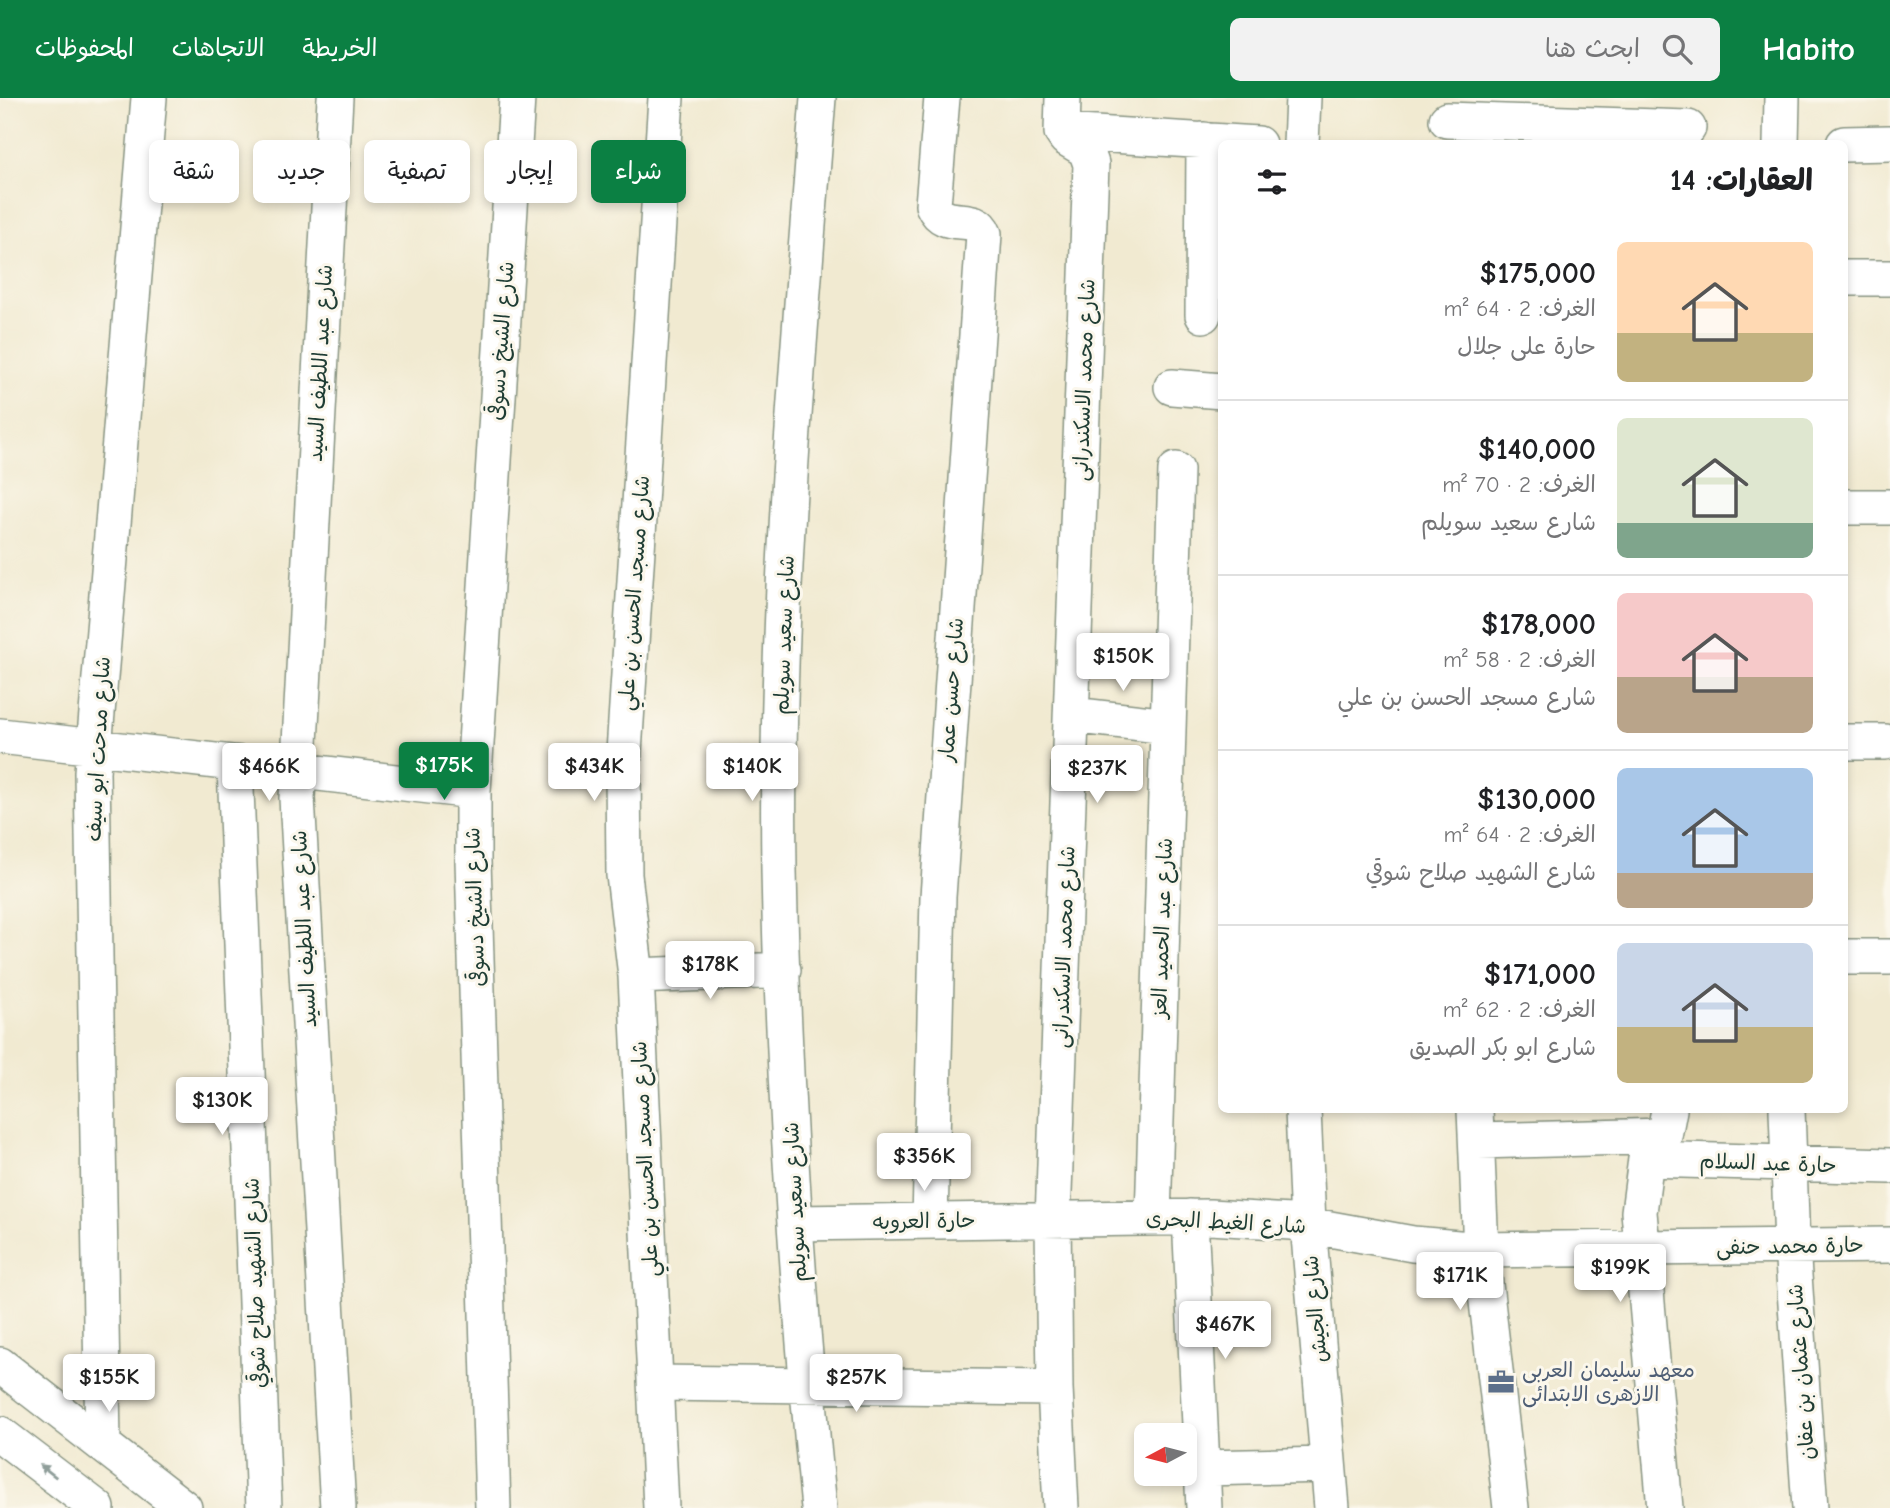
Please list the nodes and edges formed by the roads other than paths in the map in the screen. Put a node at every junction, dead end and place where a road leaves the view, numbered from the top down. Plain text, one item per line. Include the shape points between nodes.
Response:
1 (149, 98) edge
2 (335, 98) edge
3 (517, 98) edge
4 (666, 98) edge
5 (818, 98) edge
6 (942, 98) edge
7 (1303, 98) edge
8 (1782, 98) edge
9 (1447, 121) edge
10 (1688, 123) edge
11 (1067, 124) edge
12 (1204, 140) junction
13 (1301, 140) edge
14 (1781, 140) edge
15 (1218, 141) edge
16 (1890, 143) edge
17 (1848, 144) edge
18 (1848, 278) edge
19 (1890, 278) edge
20 (1203, 315) dead end
21 (1172, 387) dead end
22 (1218, 391) edge
23 (1176, 470) dead end
24 (1890, 507) edge
25 (1848, 508) edge
26 (1072, 715) junction
27 (1168, 726) junction
28 (0, 736) edge
29 (1848, 742) edge
30 (1885, 742) dead end
31 (93, 747) junction
32 (235, 764) junction
33 (298, 771) junction
34 (473, 791) junction
35 (1848, 957) edge
36 (1890, 957) edge
37 (783, 971) junction
38 (636, 976) junction
39 (1303, 1113) edge
40 (1787, 1113) edge
41 (1477, 1125) edge
42 (1660, 1135) edge
43 (1787, 1164) junction
44 (1890, 1166) edge
45 (1190, 1217) junction
46 (1153, 1218) junction
47 (1054, 1220) junction
48 (930, 1221) junction
49 (795, 1223) junction
50 (1308, 1224) junction
51 (1890, 1245) edge
52 (1792, 1246) junction
53 (1644, 1248) junction
54 (1481, 1250) junction
55 (0, 1365) edge
56 (657, 1382) junction
57 (806, 1385) junction
58 (1055, 1388) junction
59 (0, 1434) edge
60 (103, 1445) junction
61 (1328, 1465) junction
62 (1202, 1468) junction
63 (97, 1508) edge
64 (184, 1508) edge
65 (264, 1508) edge
66 (338, 1508) edge
67 (493, 1508) edge
68 (661, 1508) edge
69 (819, 1508) edge
70 (1061, 1508) edge
71 (1204, 1508) edge
72 (1332, 1508) edge
73 (1511, 1508) edge
74 (1665, 1508) edge
75 (1810, 1508) edge

1 - 31 street, شارع مدحت ابو سيف
2 - 33 street, شارع عبد اللطيف السيد
3 - 34 street, شارع الشيخ دسوقى
4 - 38 street, شارع مسجد الحسن بن علي via 623,768 624,875
5 - 37 street, شارع سعيد سويلم via 784,616 779,869
6 - 48 street, شارع حسن عمار via 933,205 944,220 975,223 984,234 938,897
7 - 13 street
8 - 14 street
9 - 10 street
11 - 12 street
11 - 26 street, شارع محمد الاسكندرانى via 1091,164
12 - 15 street
12 - 20 street
16 - 17 street
18 - 19 street
21 - 22 street
23 - 27 street, شارع عبد الحميد العز
24 - 25 street
26 - 27 street
26 - 47 street, شارع محمد الاسكندرانى
27 - 46 street, شارع عبد الحميد العز
28 - 31 street
29 - 30 street
31 - 32 street
31 - 60 street, شارع مدحت ابو سيف
32 - 33 street
32 - 65 street, شارع الشهيد صلاح شوقي
33 - 34 street
33 - 66 street, شارع عبد اللطيف السيد via 299,856
34 - 67 street, شارع الشيخ دسوقى
35 - 36 street
37 - 38 street
37 - 49 street, شارع سعيد سويلم
38 - 56 street, شارع مسجد الحسن بن علي
39 - 50 street, شارع الجيش
40 - 43 street, شارع عثمان بن عفان
41 - 42 street, حارة عبد السلام
41 - 54 street
42 - 43 street, حارة عبد السلام
42 - 53 street via 1639,1212
43 - 44 street, حارة عبد السلام
43 - 52 street, شارع عثمان بن عفان
45 - 46 street, شارع الغيط البحرى
45 - 50 street, شارع الغيط البحرى
45 - 62 street
46 - 47 street, شارع الغيط البحرى
47 - 48 street, حارة العروبه
47 - 58 street, شارع محمد الاسكندرانى
48 - 49 street, حارة العروبه
49 - 57 street, شارع سعيد سويلم
50 - 54 street, شارع الغيط البحرى via 1413,1244
50 - 61 street, شارع الجيش
51 - 52 street, حارة محمد حنفى
52 - 53 street, حارة محمد حنفى
52 - 75 street, شارع عثمان بن عفان
53 - 54 street, حارة محمد حنفى
53 - 74 street
54 - 73 street
55 - 60 street
56 - 57 street
56 - 68 street, شارع مسجد الحسن بن علي
57 - 58 street
57 - 69 street, شارع سعيد سويلم
58 - 70 street, شارع محمد الاسكندرانى
63 -> 59 street
60 - 64 street
61 - 62 street
61 - 72 street, شارع الجيش
62 - 71 street

